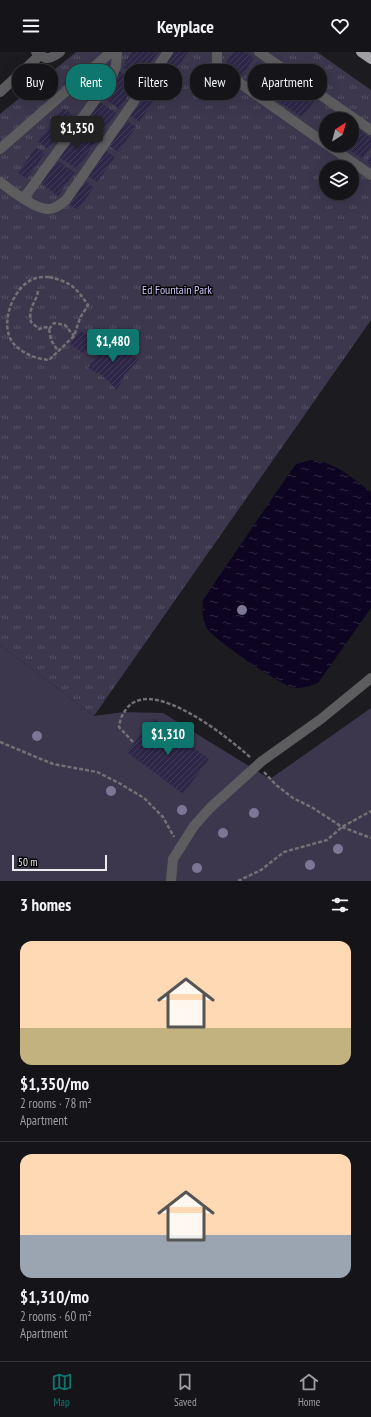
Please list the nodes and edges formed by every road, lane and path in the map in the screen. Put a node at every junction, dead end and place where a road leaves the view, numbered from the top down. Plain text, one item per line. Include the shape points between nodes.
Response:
1 (60, 52) edge
2 (111, 52) edge
3 (117, 52) edge
4 (168, 52) edge
5 (217, 52) edge
6 (259, 52) edge
7 (361, 52) edge
8 (38, 54) edge
9 (371, 59) edge
10 (0, 92) edge
11 (371, 130) edge
12 (319, 138) edge
13 (0, 149) edge
14 (338, 152) edge
15 (371, 175) edge
16 (0, 182) edge
17 (24, 198) junction
18 (38, 291) dead end
19 (49, 329) junction
20 (74, 336) junction
21 (58, 351) junction
22 (371, 678) edge
23 (0, 742) edge
24 (133, 742) dead end
25 (258, 764) junction
26 (371, 811) edge
27 (342, 827) junction
28 (371, 838) edge
29 (181, 847) junction
30 (171, 881) edge
31 (238, 881) edge

1 - 8 lane via 51,59 45,59
2 - 13 lane
3 - 17 lane via 112,77
4 - 17 lane via 66,200 46,210
5 - 12 lane via 217,67
6 - 11 lane
7 - 9 main road
8 - 10 lane
14 - 15 lane
16 - 17 lane
18 - 19 path via 37,298 31,306 31,322 35,326
19 - 20 path via 54,323 65,325
19 - 21 path via 52,334 51,340
20 - 21 path
20 - 21 path via 88,305 77,289 63,280 48,277 36,278 26,284 12,302 8,314 10,338 30,355 42,360 49,360
22 - 25 lane via 321,719
23 - 29 path via 53,764 97,772 119,783 144,798 163,817
24 - 25 path via 119,727 124,712 130,704 139,700 160,700 197,718 239,747
25 - 27 path via 276,785 293,798
25 - 29 lane via 210,808 194,826
26 - 27 path
27 - 28 path
27 - 31 path via 327,840 284,852 262,870
29 - 30 lane via 173,859

